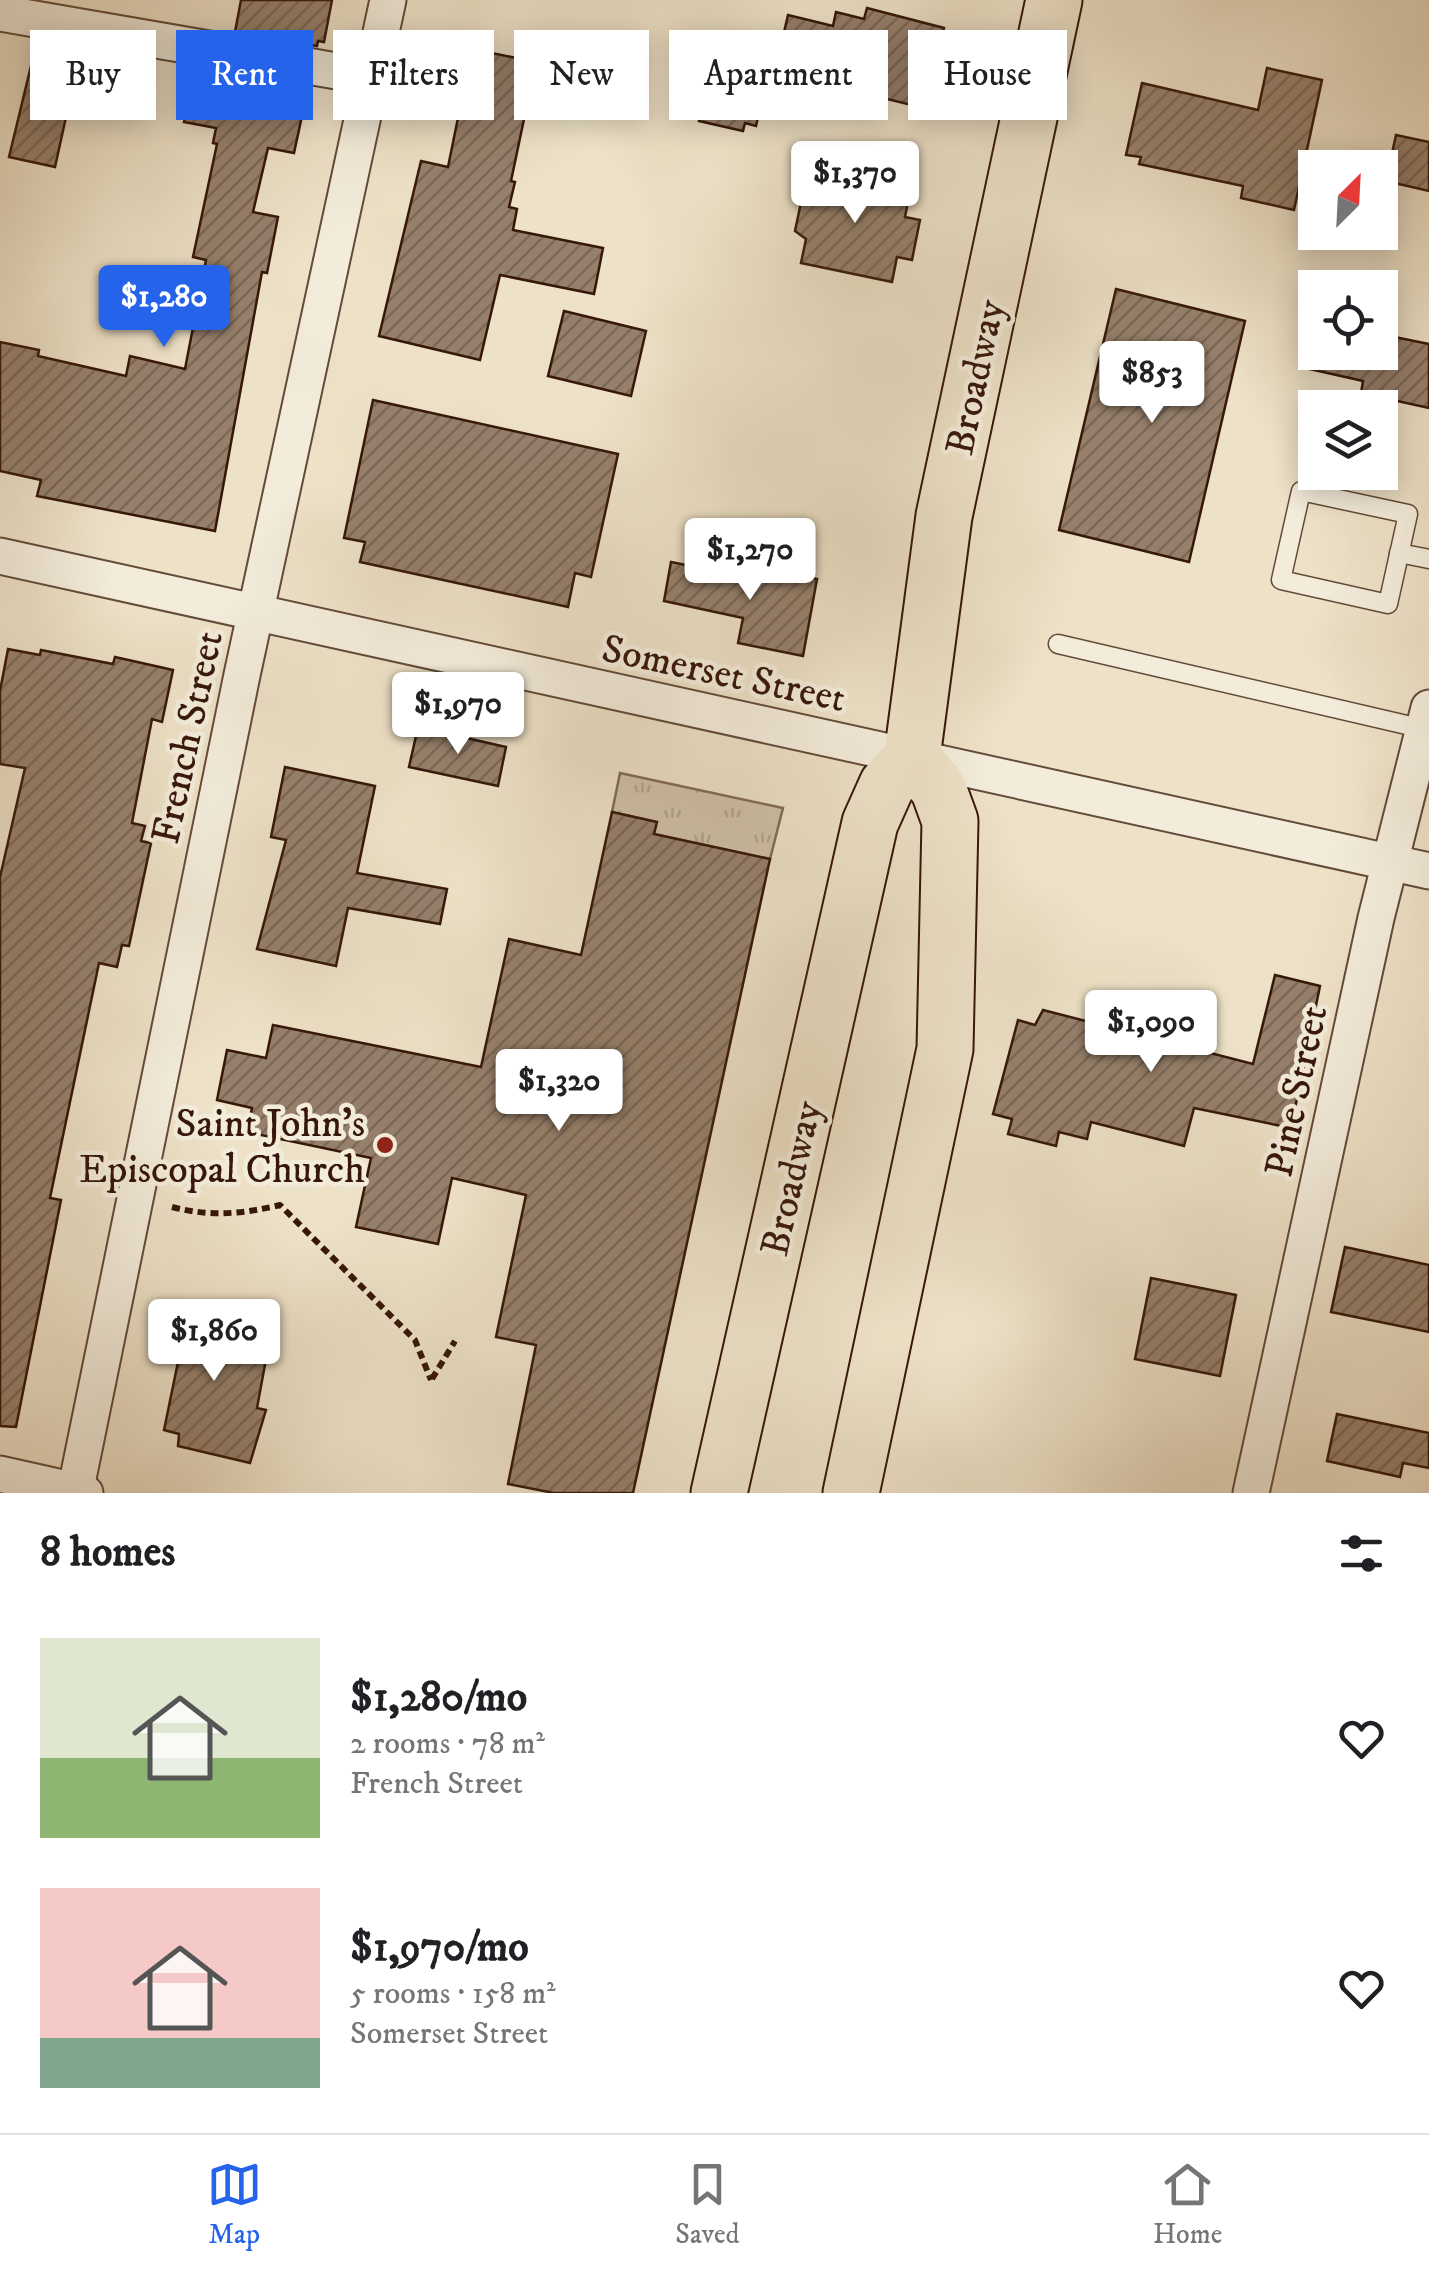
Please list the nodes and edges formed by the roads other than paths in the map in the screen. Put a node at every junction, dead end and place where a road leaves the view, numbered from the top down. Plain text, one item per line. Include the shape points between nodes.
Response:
1 (388, 0) edge
2 (1054, 0) edge
3 (0, 13) edge
4 (381, 30) edge
5 (333, 71) edge
6 (362, 120) edge
7 (1399, 553) junction
8 (0, 556) edge
9 (1429, 559) edge
10 (256, 613) junction
11 (1058, 644) dead end
12 (1427, 719) edge
13 (912, 756) junction
14 (1391, 863) junction
15 (1429, 871) edge
16 (0, 1474) edge
17 (78, 1492) edge
18 (719, 1493) edge
19 (851, 1493) edge
20 (1251, 1493) edge

1 - 4 street, French Street
2 - 13 main road, Broadway via 944,516
3 - 5 street
6 - 10 street, French Street
7 - 7 lane via 1388,604 1281,580 1301,490 1408,514
7 - 9 lane
8 - 10 street, Somerset Street
10 - 13 street, Somerset Street
10 - 17 street, French Street
11 - 12 lane
12 - 14 street, Pine Street
13 - 14 street, Somerset Street
13 - 18 main road, Broadway via 870,823
13 - 19 main road via 938,788 950,822 945,1048
14 - 15 street, Somerset Street
14 - 20 street, Pine Street
16 - 17 street

